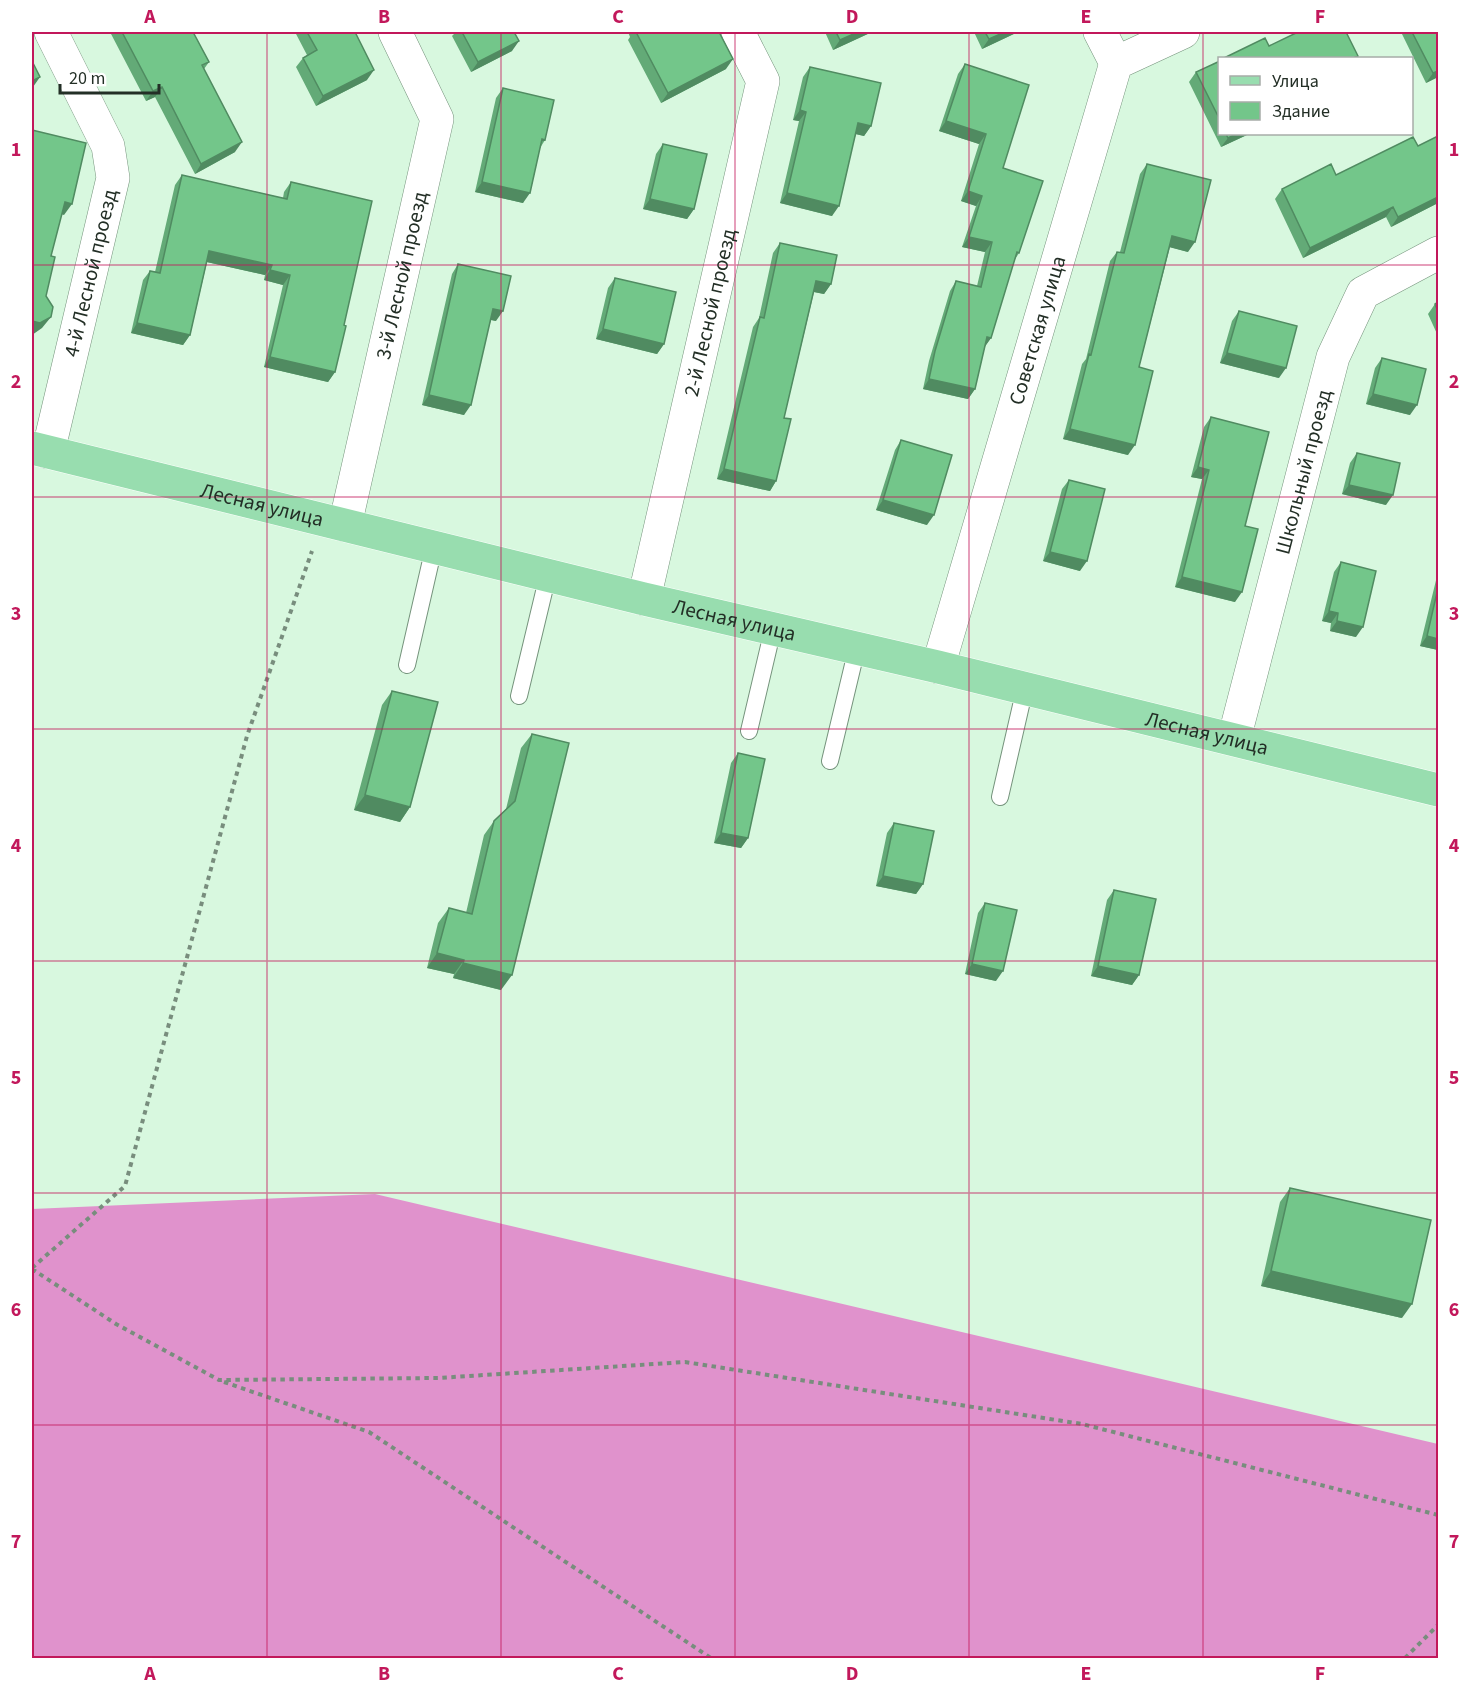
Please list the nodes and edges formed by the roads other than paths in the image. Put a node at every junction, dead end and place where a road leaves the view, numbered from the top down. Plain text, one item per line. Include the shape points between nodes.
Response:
1 (51, 32) edge
2 (395, 32) edge
3 (738, 32) edge
4 (1100, 32) edge
5 (1183, 32) edge
6 (1116, 63) junction
7 (1438, 253) edge
8 (40, 450) edge
9 (345, 525) junction
10 (434, 547) junction
11 (548, 575) junction
12 (644, 599) junction
13 (773, 629) junction
14 (857, 648) junction
15 (407, 665) dead end
16 (938, 667) junction
17 (1024, 688) junction
18 (519, 696) dead end
19 (749, 731) dead end
20 (1234, 739) junction
21 (830, 761) dead end
22 (1438, 790) edge
23 (1000, 797) dead end

1 - 8 street, 4-й Лесной проезд via 108,146 113,178
2 - 9 street, 3-й Лесной проезд via 437,119
3 - 12 street, 2-й Лесной проезд via 763,81
4 - 6 street
5 - 6 street
6 - 16 street, Советская улица
7 - 20 street, Школьный проезд via 1364,293 1332,357
8 - 9 main road, Лесная улица
9 - 10 main road, Лесная улица
10 - 11 main road, Лесная улица
10 - 15 lane
11 - 12 main road, Лесная улица
11 - 18 lane
12 - 13 main road, Лесная улица
13 - 14 main road, Лесная улица
13 - 19 lane
14 - 16 main road, Лесная улица
14 - 21 lane
16 - 17 main road, Лесная улица
17 - 20 main road, Лесная улица
17 - 23 lane
20 - 22 main road, Лесная улица

